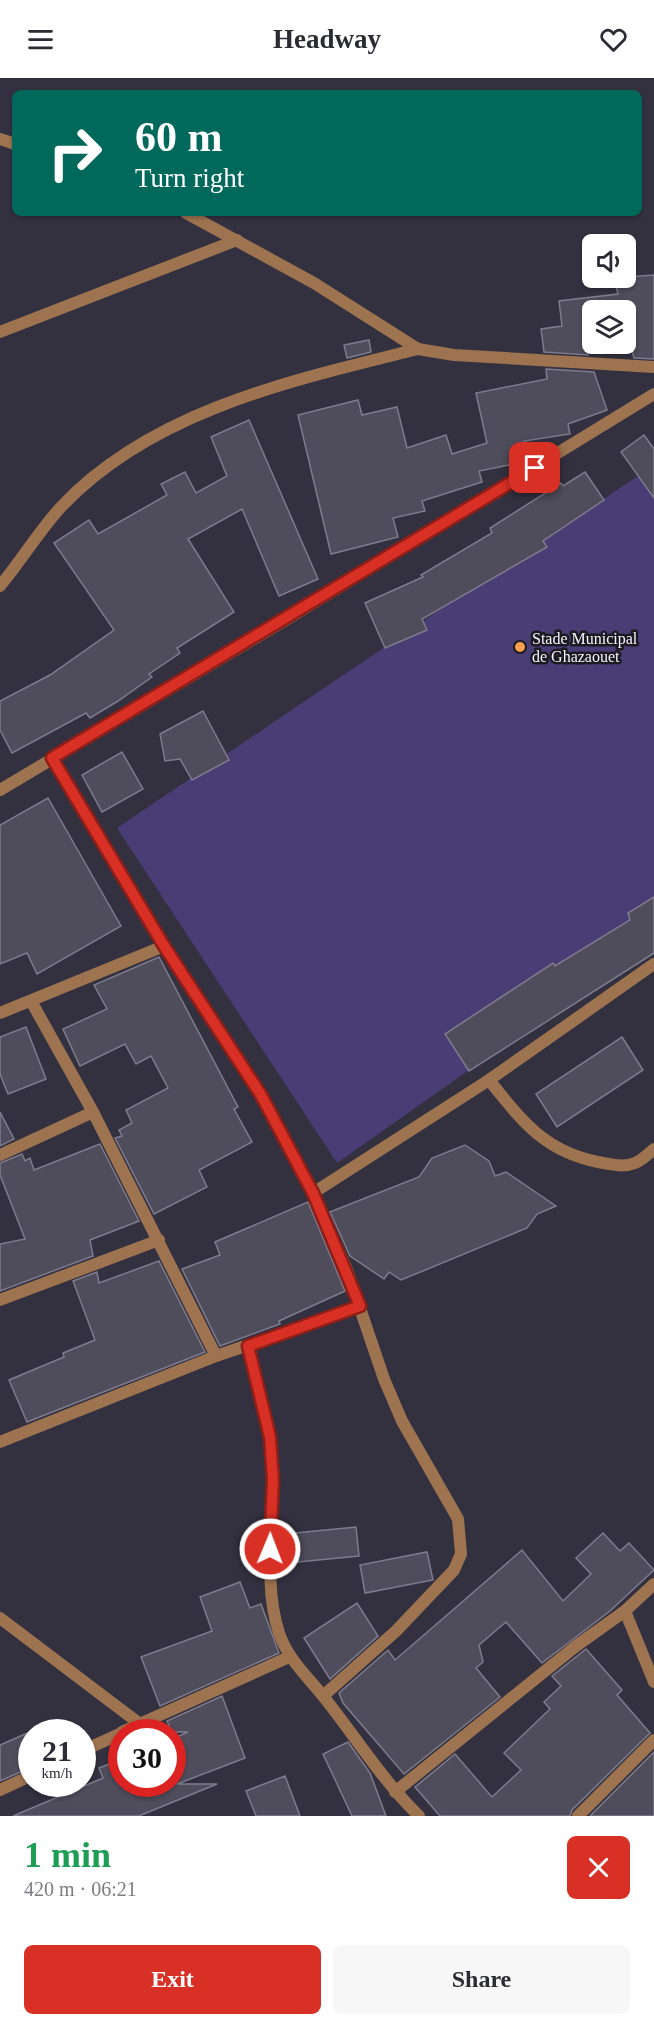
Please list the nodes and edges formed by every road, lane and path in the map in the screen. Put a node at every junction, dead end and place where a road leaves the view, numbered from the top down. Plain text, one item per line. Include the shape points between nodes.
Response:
1 (192, 216) edge
2 (237, 240) junction
3 (0, 332) edge
4 (418, 349) junction
5 (654, 368) edge
6 (654, 394) edge
7 (0, 586) edge
8 (52, 758) junction
9 (0, 790) edge
10 (164, 946) junction
11 (654, 964) edge
12 (31, 1001) junction
13 (0, 1013) edge
14 (489, 1080) junction
15 (93, 1113) junction
16 (654, 1149) edge
17 (0, 1155) edge
18 (313, 1193) junction
19 (159, 1240) junction
20 (0, 1300) edge
21 (360, 1306) junction
22 (248, 1346) junction
23 (216, 1356) junction
24 (0, 1442) edge
25 (654, 1584) edge
26 (626, 1611) junction
27 (0, 1618) edge
28 (289, 1657) junction
29 (654, 1682) edge
30 (323, 1696) junction
31 (133, 1719) edge
32 (151, 1719) edge
33 (654, 1740) edge
34 (18, 1782) edge
35 (0, 1790) edge
36 (395, 1792) junction
37 (419, 1816) edge
38 (578, 1816) edge

1 - 2 street
2 - 3 street
2 - 4 street
4 - 5 street via 454,355
4 - 7 street via 292,381 185,421 155,437 103,470 61,507
6 - 8 street
8 - 9 street
8 - 10 street
10 - 12 street
10 - 18 street via 261,1095
11 - 14 street
12 - 13 street
12 - 15 street
14 - 16 street via 518,1117 552,1147 618,1166 636,1163
14 - 18 street
15 - 17 street
15 - 19 street
18 - 21 street
19 - 20 street
19 - 23 street
21 - 22 street
21 - 30 street via 402,1421 458,1519 461,1554 454,1570 396,1631
22 - 23 street
22 - 28 street via 270,1437 273,1609
23 - 24 street
25 - 26 street
26 - 29 street
26 - 36 street via 576,1646
27 - 31 street
28 - 30 street
28 - 32 street
30 - 36 street
33 - 38 street
34 - 35 street
36 - 37 street

